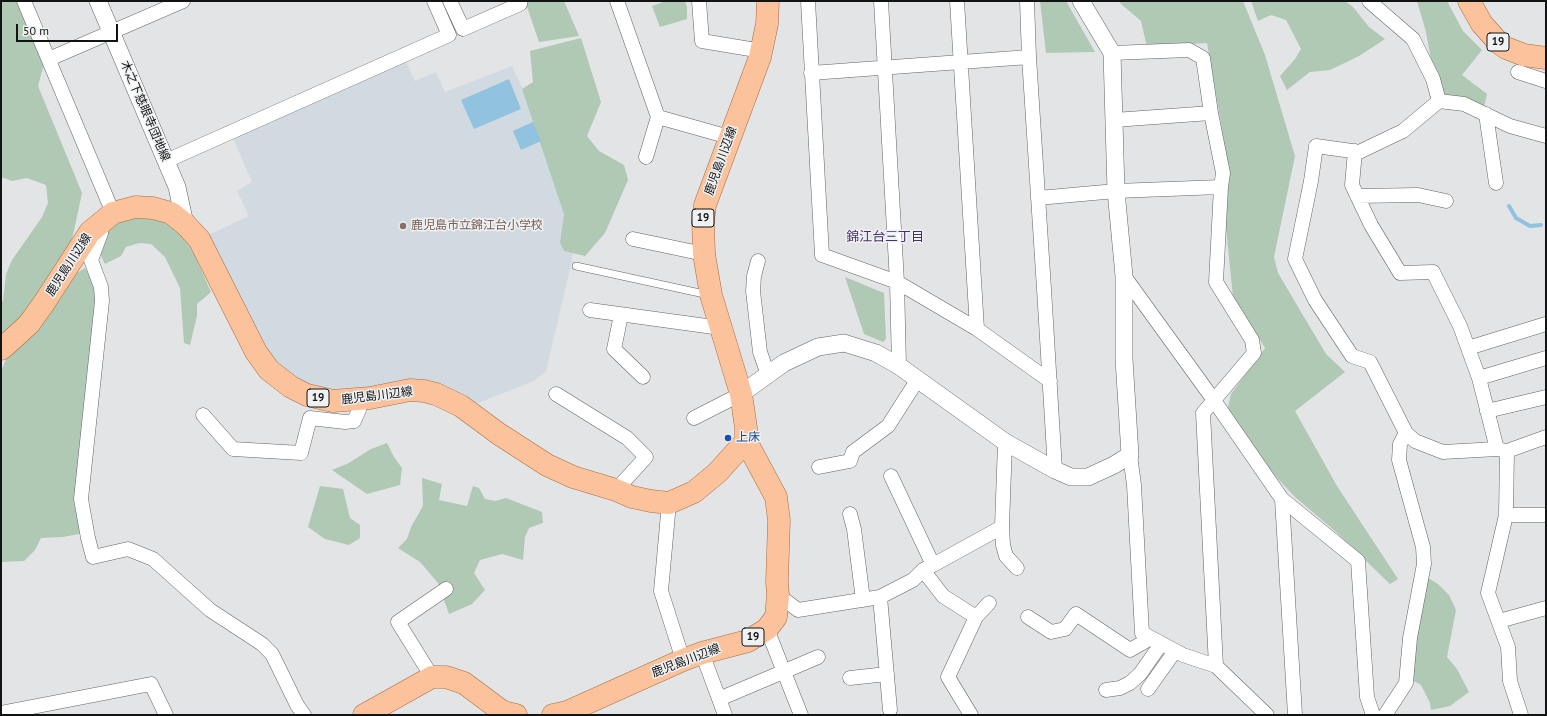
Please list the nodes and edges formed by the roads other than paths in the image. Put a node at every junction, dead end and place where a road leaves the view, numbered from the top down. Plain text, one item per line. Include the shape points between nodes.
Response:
1 (24, 1) edge
2 (98, 1) edge
3 (183, 1) edge
4 (434, 1) edge
5 (450, 1) edge
6 (519, 1) edge
7 (617, 1) edge
8 (699, 1) edge
9 (768, 1) edge
10 (808, 1) edge
11 (880, 1) edge
12 (957, 1) edge
13 (1027, 1) edge
14 (1081, 1) edge
15 (1369, 1) edge
16 (1469, 1) edge
17 (111, 32) junction
18 (762, 50) junction
19 (1112, 53) junction
20 (1029, 57) junction
21 (1546, 58) edge
22 (49, 59) junction
23 (960, 62) junction
24 (884, 67) junction
25 (1518, 72) dead end
26 (811, 73) junction
27 (1546, 81) edge
28 (1439, 101) junction
29 (1211, 113) junction
30 (1486, 114) junction
31 (658, 117) junction
32 (1114, 120) junction
33 (1546, 136) edge
34 (729, 138) junction
35 (1355, 151) junction
36 (646, 157) dead end
37 (166, 161) junction
38 (1496, 183) dead end
39 (1221, 187) junction
40 (1116, 191) junction
41 (1357, 196) junction
42 (1038, 198) junction
43 (1446, 201) dead end
44 (107, 218) junction
45 (185, 224) junction
46 (633, 239) dead end
47 (704, 254) junction
48 (758, 261) dead end
49 (576, 266) dead end
50 (1124, 276) junction
51 (897, 282) junction
52 (711, 295) junction
53 (590, 310) dead end
54 (621, 315) junction
55 (1546, 324) edge
56 (721, 328) junction
57 (977, 329) junction
58 (1468, 348) junction
59 (1, 349) edge
60 (1546, 358) edge
61 (899, 366) junction
62 (768, 375) junction
63 (643, 377) dead end
64 (1479, 378) junction
65 (918, 380) junction
66 (1050, 381) junction
67 (556, 394) dead end
68 (741, 394) junction
69 (1546, 397) edge
70 (358, 399) junction
71 (1213, 399) junction
72 (1487, 411) junction
73 (203, 415) dead end
74 (694, 418) dead end
75 (1406, 433) junction
76 (1546, 437) edge
77 (746, 441) junction
78 (1005, 442) junction
79 (1502, 450) junction
80 (1130, 455) junction
81 (819, 467) dead end
82 (1055, 470) junction
83 (892, 476) dead end
84 (616, 490) junction
85 (1282, 499) junction
86 (669, 503) junction
87 (850, 514) dead end
88 (1506, 515) junction
89 (1544, 515) dead end
90 (1002, 527) junction
91 (928, 568) junction
92 (1017, 568) dead end
93 (446, 589) dead end
94 (778, 595) junction
95 (880, 598) junction
96 (863, 600) junction
97 (989, 603) dead end
98 (1546, 608) edge
99 (976, 617) junction
100 (1028, 617) dead end
101 (1498, 621) junction
102 (767, 630) junction
103 (1156, 641) junction
104 (1175, 651) junction
105 (693, 656) junction
106 (818, 657) dead end
107 (1216, 666) junction
108 (784, 671) junction
109 (887, 674) junction
110 (432, 677) junction
111 (850, 678) dead end
112 (1148, 689) dead end
113 (1106, 690) dead end
114 (719, 699) junction
115 (890, 710) dead end
116 (1, 713) edge
117 (166, 715) edge
118 (304, 715) edge
119 (364, 715) edge
120 (516, 715) edge
121 (553, 715) edge
122 (725, 715) edge
123 (801, 715) edge
124 (971, 715) edge
125 (1268, 715) edge
126 (1295, 715) edge
127 (1373, 715) edge
128 (1385, 715) edge
129 (1521, 715) edge

1 - 22 street
2 - 17 street, 木之下慈眼寺団地線
3 - 17 street
4 - 37 street via 449,35
5 - 6 street via 463,29 520,4
7 - 31 street
8 - 18 street via 702,42
9 - 18 main road, 鹿児島川辺線 / 19
10 - 26 street
11 - 24 street
12 - 23 street
13 - 20 street
14 - 19 street
15 - 28 street via 1413,39 1433,79
16 - 21 main road, 19 via 1482,24 1506,48 1524,55
17 - 22 street
17 - 37 street, 木之下慈眼寺団地線
18 - 34 main road, 鹿児島川辺線 / 19
19 - 29 street via 1189,50 1202,58
19 - 32 street
20 - 23 street
20 - 42 street
22 - 44 street
23 - 24 street
23 - 57 street
24 - 26 street
24 - 51 street
25 - 27 street
26 - 51 street via 822,256
28 - 30 street via 1464,104
28 - 35 street via 1403,131 1359,152
29 - 32 street
29 - 39 street via 1223,173
30 - 33 street via 1510,126
30 - 38 street
31 - 34 street
31 - 36 street
32 - 40 street
34 - 47 main road, 鹿児島川辺線 / 19 via 705,205
35 - 41 street via 1352,185
35 - 75 street via 1316,146 1295,259 1315,300 1352,356 1370,362
37 - 45 street, 木之下慈眼寺団地線 via 177,187
39 - 40 street
39 - 71 street via 1216,282 1252,340 1254,354
40 - 42 street
40 - 50 street
41 - 43 street via 1418,196
41 - 58 street via 1400,273 1433,272
42 - 66 street
44 - 45 main road, 鹿児島川辺線 / 19 via 135,207 153,208 171,213
44 - 59 main road, 鹿児島川辺線 / 19 via 90,232 29,324
44 - 118 street via 91,260 101,287 102,301 81,499 93,556 128,549 153,559 210,610 262,644 272,654
45 - 70 main road, 鹿児島川辺線 / 19 via 199,239 246,332 269,370 291,387 307,395 332,401
46 - 47 street
47 - 52 main road, 鹿児島川辺線 / 19
48 - 62 street via 753,292 760,352
49 - 52 lane
50 - 71 street
50 - 80 street via 1124,359
51 - 57 street
51 - 61 street
52 - 56 main road, 鹿児島川辺線 / 19
53 - 54 street
54 - 56 street
54 - 63 street via 614,349
55 - 58 street via 1527,324
56 - 68 main road, 鹿児島川辺線 / 19
57 - 66 street
58 - 64 street
60 - 64 street
61 - 62 street via 876,352 844,343 818,346 784,363
61 - 65 street
62 - 68 street
64 - 72 street
65 - 78 street
65 - 81 street via 888,426 853,452 850,461
66 - 82 street
67 - 84 street via 627,438 646,457
68 - 74 street
68 - 77 main road, 鹿児島川辺線 / 19
69 - 72 street
70 - 73 street via 359,410 354,421 310,418 302,453 234,449
70 - 84 main road, 鹿児島川辺線 / 19 via 410,390 436,394 461,406 547,465 573,477
71 - 85 street
71 - 107 street via 1203,413
72 - 79 street
75 - 79 street via 1415,441 1443,452
75 - 128 street via 1400,444 1399,460 1423,547 1424,564 1410,638 1406,683
76 - 79 street
77 - 86 main road via 694,492
77 - 94 main road, 鹿児島川辺線 / 19 via 776,497 780,520
78 - 82 street
78 - 90 street
79 - 88 street
80 - 82 street via 1088,477 1071,477
80 - 103 street via 1142,633
83 - 91 street
84 - 86 main road, 鹿児島川辺線 / 19 via 632,497
85 - 126 street
85 - 127 street via 1358,562 1367,697
86 - 105 street via 661,591
87 - 96 street
88 - 89 street
88 - 101 street via 1488,593
90 - 91 street
90 - 92 street via 1006,556
91 - 95 street via 913,580
91 - 99 street via 943,596
93 - 110 street via 398,622
94 - 96 street via 798,610
94 - 102 main road, 鹿児島川辺線 / 19 via 776,617
95 - 96 street
95 - 109 street
97 - 99 street
98 - 101 street
99 - 124 street via 948,677
100 - 103 street via 1051,632 1065,629 1076,614 1130,650
101 - 129 street via 1508,647 1510,681
102 - 105 main road, 鹿児島川辺線 / 19 via 748,641
102 - 108 street
103 - 104 street
103 - 113 street via 1140,674 1120,688
104 - 107 street
104 - 112 street
105 - 114 street
105 - 121 main road, 鹿児島川辺線 / 19 via 567,712
106 - 108 street
107 - 125 street
108 - 114 street
108 - 123 street
109 - 111 street
109 - 115 street
110 - 119 main road
110 - 120 main road via 446,677 464,683 503,712
114 - 122 street
116 - 117 street via 151,684

